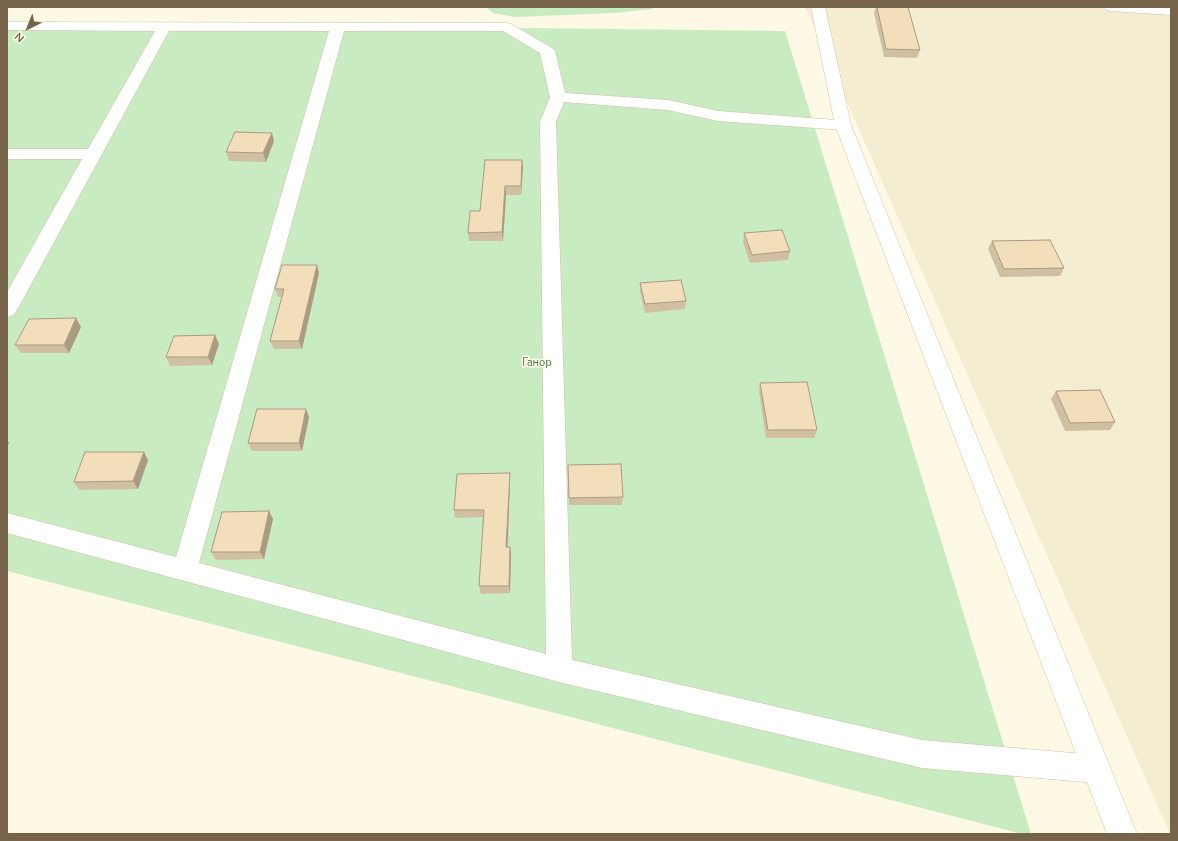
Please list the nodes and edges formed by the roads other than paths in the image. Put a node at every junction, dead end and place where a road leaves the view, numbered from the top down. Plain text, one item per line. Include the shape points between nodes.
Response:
1 (818, 7) edge
2 (1111, 7) edge
3 (1171, 11) edge
4 (7, 26) edge
5 (164, 27) junction
6 (338, 27) junction
7 (558, 97) junction
8 (843, 125) junction
9 (7, 154) edge
10 (94, 154) junction
11 (7, 310) edge
12 (7, 523) edge
13 (185, 570) junction
14 (559, 670) junction
15 (1096, 769) junction
16 (1122, 834) edge

1 - 8 street
2 - 3 street
4 - 5 street
5 - 6 street
5 - 10 street
6 - 7 street via 506,27 547,51
6 - 13 street
7 - 8 street via 668,105 718,116
7 - 14 street via 548,122
8 - 15 street
9 - 10 street
10 - 11 street
12 - 13 street
13 - 14 street
14 - 15 street via 922,754
15 - 16 street

